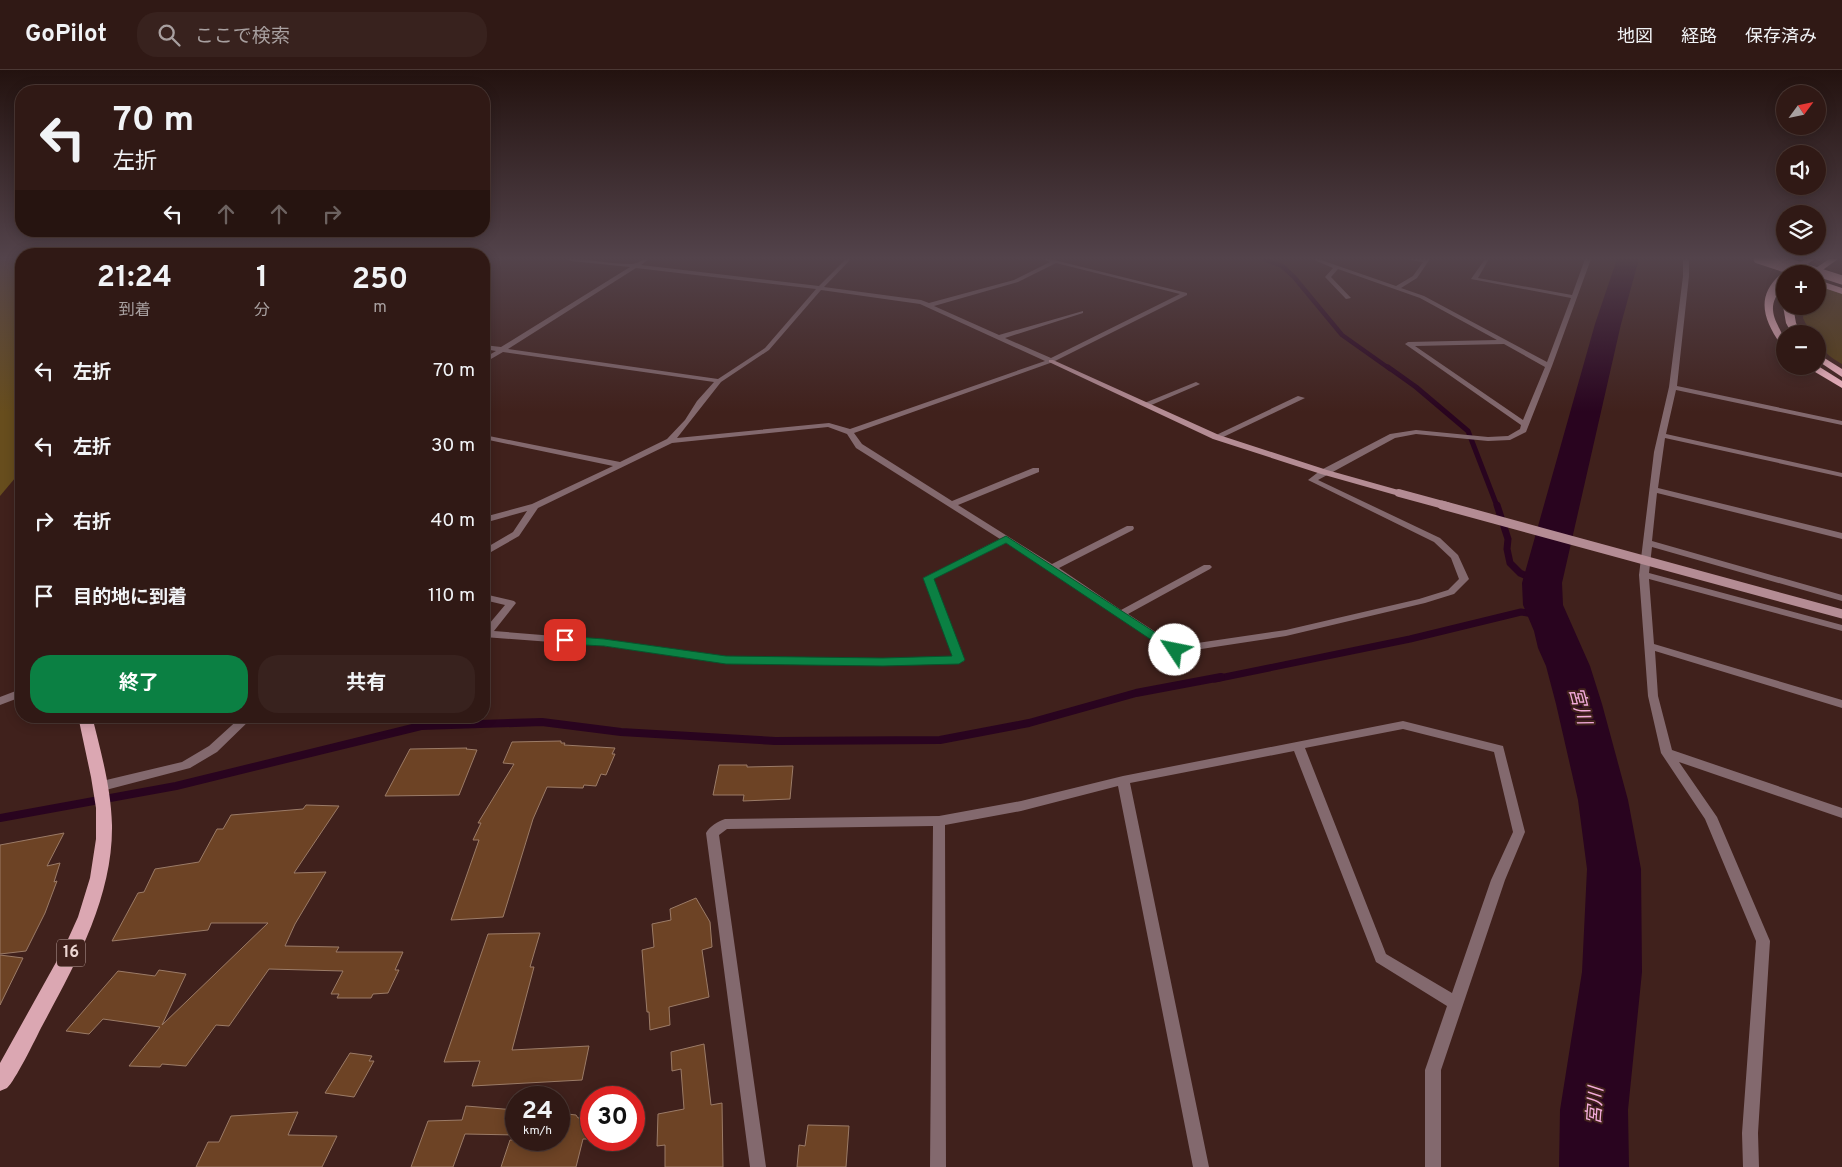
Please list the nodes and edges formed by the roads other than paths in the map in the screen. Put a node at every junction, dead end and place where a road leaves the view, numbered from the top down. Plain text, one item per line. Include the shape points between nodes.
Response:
1 (565, 310) edge
2 (801, 310) edge
3 (941, 310) edge
4 (1153, 310) edge
5 (1447, 310) edge
6 (1571, 310) edge
7 (1682, 310) edge
8 (1769, 310) edge
9 (1081, 312) dead end
10 (1776, 333) edge
11 (1000, 337) junction
12 (1506, 342) junction
13 (490, 348) edge
14 (502, 350) junction
15 (490, 357) edge
16 (1051, 361) junction
17 (1826, 363) edge
18 (1549, 366) junction
19 (1842, 374) edge
20 (1825, 375) edge
21 (719, 381) junction
22 (1196, 384) dead end
23 (1842, 385) edge
24 (1673, 387) junction
25 (1301, 398) dead end
26 (1146, 404) junction
27 (1842, 423) edge
28 (1525, 424) junction
29 (850, 432) junction
30 (1662, 435) junction
31 (1216, 437) junction
32 (490, 438) edge
33 (670, 441) junction
34 (622, 465) junction
35 (1036, 470) dead end
36 (1324, 472) junction
37 (1842, 476) edge
38 (1654, 490) junction
39 (953, 504) junction
40 (535, 506) junction
41 (490, 518) edge
42 (1130, 528) dead end
43 (1842, 536) edge
44 (1006, 539) junction
45 (1649, 543) junction
46 (490, 549) edge
47 (1207, 567) dead end
48 (1052, 568) junction
49 (1644, 575) junction
50 (490, 598) edge
51 (1842, 598) edge
52 (1121, 614) junction
53 (1842, 614) edge
54 (1842, 628) edge
55 (490, 629) edge
56 (490, 634) edge
57 (1650, 646) junction
58 (15, 695) edge
59 (0, 700) edge
60 (1842, 704) edge
61 (87, 723) edge
62 (241, 723) edge
63 (1298, 746) junction
64 (1667, 752) junction
65 (1123, 780) junction
66 (102, 789) junction
67 (1842, 813) edge
68 (939, 821) junction
69 (1456, 1003) junction
70 (1, 1077) edge
71 (758, 1167) edge
72 (938, 1167) edge
73 (1201, 1167) edge
74 (1433, 1167) edge
75 (1751, 1167) edge

1 - 14 street
2 - 21 street via 767,349
3 - 11 street
4 - 16 street
5 - 12 street
6 - 18 street
7 - 24 street
8 - 10 highway
9 - 11 street
11 - 16 street
12 - 18 street
12 - 28 street via 1408,344
13 - 14 street
14 - 15 street
14 - 21 street
16 - 26 street
16 - 29 street
17 - 19 highway
18 - 28 street
20 - 23 highway
21 - 33 street
22 - 26 street
24 - 27 street
24 - 30 street
25 - 31 street
26 - 31 street
28 - 36 street via 1523,430 1510,438 1416,432 1392,436
29 - 33 street via 829,425
29 - 39 street via 859,446
30 - 37 street
30 - 38 street
31 - 36 street
32 - 34 street
33 - 34 street
34 - 40 street
35 - 39 street
36 - 52 street via 1312,480 1437,540 1455,557 1464,579 1451,592 1422,601 1286,633 1175,650
36 - 53 street, bridge
38 - 43 street
38 - 45 street
39 - 44 street
40 - 41 street
40 - 46 street via 516,534
42 - 48 street
44 - 48 street
44 - 56 street via 928,578 959,660 726,660 604,643
45 - 49 street
45 - 51 street
47 - 52 street
48 - 52 street
49 - 54 street
49 - 57 street
50 - 55 street via 511,603
57 - 60 street
57 - 64 street via 1653,696
58 - 59 street
61 - 66 main road, 16
62 - 66 street via 213,749 186,765
63 - 65 street
63 - 69 street via 1381,958
63 - 69 street via 1403,725 1499,750 1519,832 1498,880
64 - 67 street
64 - 75 street via 1711,817 1763,941 1750,1133
65 - 68 street via 1021,806
65 - 73 street
66 - 70 main road, 16 via 103,858 84,922 39,1015
68 - 71 street via 725,824 712,833
68 - 72 street
69 - 74 street via 1433,1070

